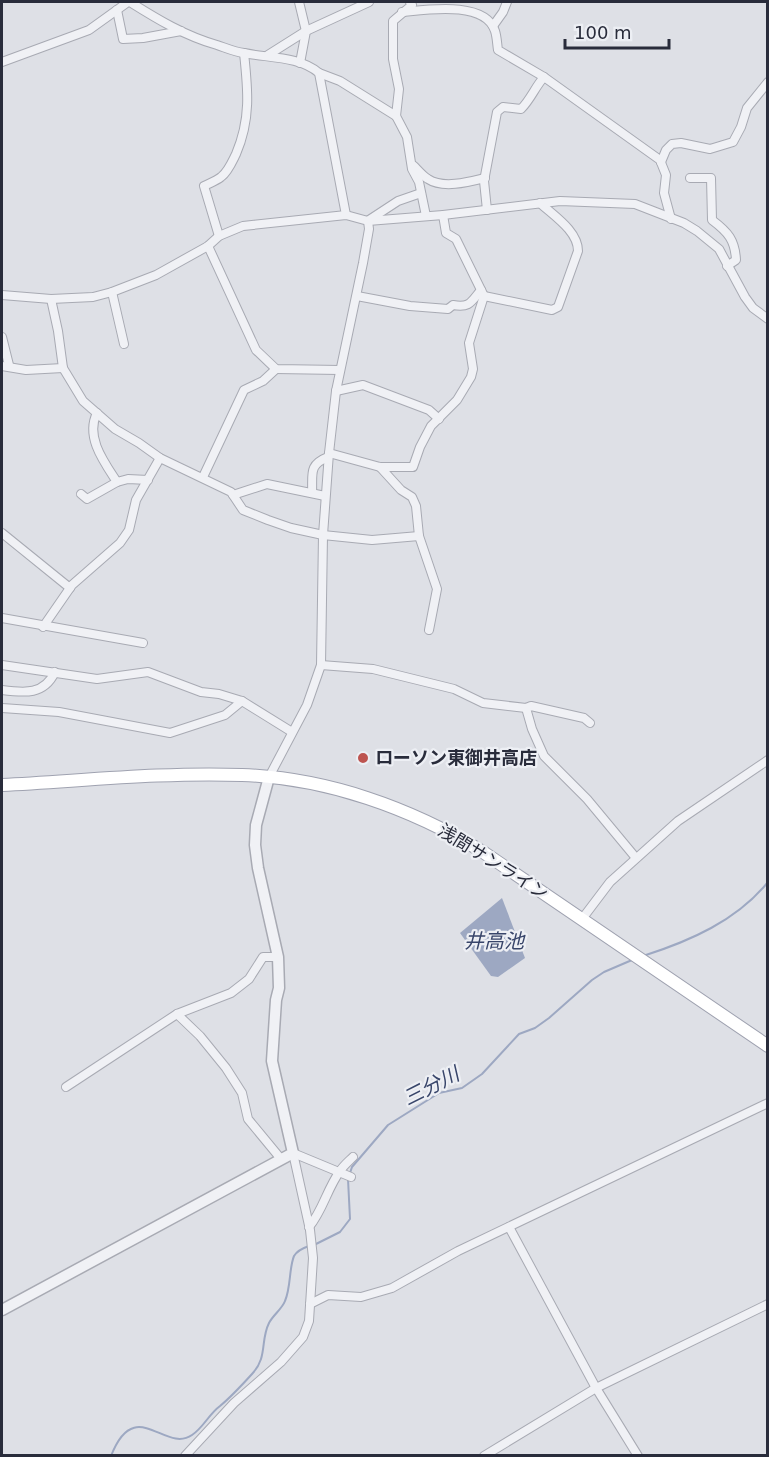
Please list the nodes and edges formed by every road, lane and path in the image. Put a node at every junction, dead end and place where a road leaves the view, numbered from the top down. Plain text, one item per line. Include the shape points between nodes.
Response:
1 (129, 2) edge
2 (299, 2) edge
3 (369, 2) edge
4 (410, 2) edge
5 (507, 2) edge
6 (117, 10) junction
7 (402, 12) junction
8 (493, 26) junction
9 (181, 31) junction
10 (306, 31) junction
11 (244, 53) junction
12 (268, 55) junction
13 (2, 62) edge
14 (300, 63) junction
15 (319, 73) junction
16 (544, 77) junction
17 (768, 82) edge
18 (396, 116) junction
19 (661, 162) junction
20 (411, 163) junction
21 (485, 178) junction
22 (690, 178) dead end
23 (421, 193) junction
24 (540, 203) junction
25 (487, 210) junction
26 (346, 215) junction
27 (443, 215) junction
28 (426, 216) junction
29 (671, 219) junction
30 (368, 221) junction
31 (219, 236) junction
32 (208, 246) junction
33 (727, 266) junction
34 (112, 292) junction
35 (482, 293) junction
36 (2, 295) edge
37 (357, 296) junction
38 (51, 299) junction
39 (768, 320) edge
40 (2, 336) edge
41 (124, 344) dead end
42 (5, 365) edge
43 (63, 368) junction
44 (276, 369) junction
45 (340, 370) junction
46 (336, 390) junction
47 (97, 413) junction
48 (439, 419) junction
49 (328, 455) junction
50 (160, 458) junction
51 (380, 467) junction
52 (203, 477) junction
53 (148, 480) junction
54 (117, 482) junction
55 (81, 494) dead end
56 (312, 494) junction
57 (233, 495) junction
58 (325, 496) junction
59 (2, 533) edge
60 (323, 535) junction
61 (418, 536) junction
62 (70, 588) junction
63 (2, 618) edge
64 (43, 627) junction
65 (429, 630) dead end
66 (143, 643) dead end
67 (2, 665) edge
68 (321, 665) junction
69 (56, 672) junction
70 (2, 690) edge
71 (242, 701) junction
72 (2, 708) edge
73 (526, 708) junction
74 (590, 723) dead end
75 (292, 732) junction
76 (768, 760) edge
77 (269, 777) junction
78 (2, 785) edge
79 (636, 858) junction
80 (582, 919) junction
81 (278, 957) junction
82 (177, 1014) junction
83 (768, 1046) edge
84 (66, 1087) dead end
85 (768, 1103) edge
86 (293, 1153) junction
87 (353, 1157) dead end
88 (281, 1160) junction
89 (339, 1172) junction
90 (351, 1177) dead end
91 (309, 1227) junction
92 (508, 1227) junction
93 (310, 1304) junction
94 (768, 1304) edge
95 (2, 1311) edge
96 (596, 1388) junction
97 (185, 1455) edge
98 (484, 1455) edge
99 (638, 1455) edge

1 - 6 street
1 - 9 street
2 - 10 street
3 - 10 street
4 - 7 street via 412,5
5 - 8 street
6 - 9 street via 123,39
6 - 13 street via 89,30
7 - 8 street via 451,8 481,16
7 - 18 street via 393,21 393,59 399,89
8 - 16 street via 498,50
9 - 11 street
10 - 12 street
10 - 14 street
11 - 12 street
11 - 31 street via 247,123 231,164 222,177 204,186
12 - 14 street
14 - 15 street
15 - 18 street via 340,81
15 - 26 street
16 - 19 street
16 - 21 street via 521,109 503,107 497,112
17 - 19 street via 747,108 733,142 710,148 672,144
18 - 20 street via 407,137
19 - 29 street
20 - 21 street via 427,179 439,184
20 - 23 street
21 - 25 street
22 - 33 street via 711,178 712,220 728,233 735,247 736,260
23 - 28 street
23 - 30 street via 398,201
24 - 25 street
24 - 29 street via 635,204
24 - 35 street via 572,234 578,246 558,307 552,310
25 - 27 street
26 - 30 street
26 - 31 street via 243,226
27 - 28 street
27 - 35 street via 446,232 456,239
28 - 30 street
29 - 33 street via 711,240
30 - 37 street
31 - 32 street
32 - 34 street via 156,275
32 - 44 street via 256,350
33 - 39 street via 749,303
34 - 38 street
34 - 41 street
35 - 37 street via 463,307 453,305 448,309
35 - 48 street via 469,343 471,377
36 - 38 street
37 - 45 street
38 - 43 street
40 - 42 street
42 - 43 street via 26,370
43 - 47 street via 83,401
44 - 45 street
44 - 52 street via 244,390
45 - 46 street
46 - 48 street via 363,385 429,410
46 - 49 street
47 - 50 street
47 - 54 street via 92,431
48 - 51 street via 431,426 413,467
49 - 51 street
49 - 56 street via 313,467
49 - 58 street
50 - 52 street
50 - 53 street
51 - 61 street via 416,506
52 - 57 street
53 - 54 street
53 - 62 street via 120,543
54 - 55 street via 91,498
56 - 57 street via 267,484
56 - 58 street
57 - 60 street via 243,510
58 - 60 street
59 - 62 street
60 - 61 street via 372,540
60 - 68 street
61 - 65 street via 437,590
62 - 64 street
63 - 64 street
64 - 66 street
67 - 69 street
68 - 73 street via 373,669 454,689 483,703
68 - 75 street via 307,705
69 - 70 street via 42,689
69 - 71 street via 97,680 148,672 201,692
71 - 72 street via 225,715 170,733 58,712
71 - 75 street
73 - 74 street via 564,713
73 - 79 street via 544,756 587,798
75 - 77 street
76 - 79 street via 678,821
77 - 78 main road, 浅間サンライン via 207,775
77 - 80 main road, 浅間サンライン via 361,796 424,820 483,852
77 - 81 street via 256,825 255,845
79 - 80 street via 610,882
80 - 83 main road, 浅間サンライン
81 - 82 street via 263,957 249,979 231,993
81 - 86 street via 272,1061
82 - 84 street
82 - 88 street via 226,1068 242,1093 248,1119
85 - 92 street
86 - 88 street
86 - 89 street
86 - 91 street
87 - 89 street
88 - 95 street
89 - 90 street
89 - 91 street via 320,1214
91 - 93 street via 313,1258
92 - 93 street via 392,1288 361,1297 328,1295
92 - 96 street
93 - 97 street via 309,1321 296,1346
94 - 96 street
96 - 98 street
96 - 99 street

